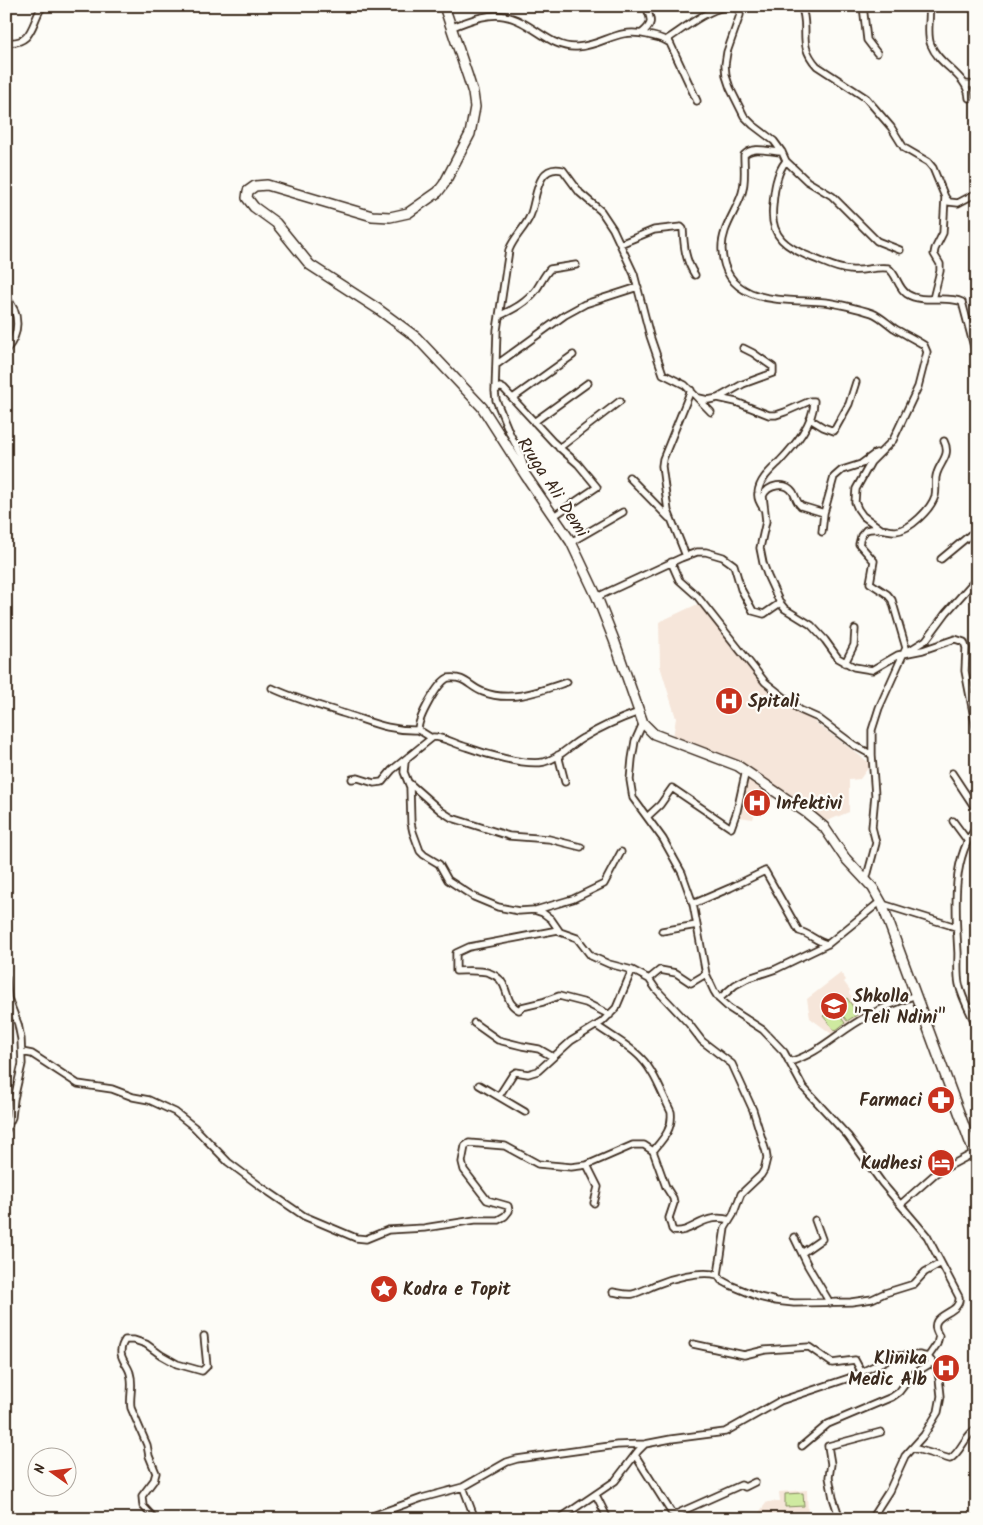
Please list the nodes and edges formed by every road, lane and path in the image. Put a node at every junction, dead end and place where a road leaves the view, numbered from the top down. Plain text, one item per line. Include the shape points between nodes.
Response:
1 (44, 6) edge
2 (444, 6) edge
3 (646, 6) edge
4 (801, 6) edge
5 (863, 6) edge
6 (929, 6) edge
7 (740, 8) edge
8 (452, 27) junction
9 (642, 33) junction
10 (666, 40) junction
11 (6, 42) edge
12 (877, 53) dead end
13 (966, 84) junction
14 (977, 85) edge
15 (969, 98) dead end
16 (697, 101) dead end
17 (782, 152) junction
18 (786, 161) junction
19 (977, 193) edge
20 (944, 197) junction
21 (620, 244) junction
22 (900, 250) dead end
23 (576, 265) dead end
24 (695, 275) dead end
25 (638, 287) junction
26 (6, 298) edge
27 (933, 299) junction
28 (499, 316) junction
29 (743, 348) dead end
30 (6, 350) edge
31 (573, 355) dead end
32 (977, 358) edge
33 (496, 365) junction
34 (856, 382) dead end
35 (588, 383) dead end
36 (691, 390) junction
37 (495, 391) junction
38 (697, 397) junction
39 (513, 398) junction
40 (718, 398) junction
41 (620, 401) dead end
42 (711, 412) dead end
43 (810, 419) junction
44 (534, 422) junction
45 (944, 441) dead end
46 (560, 448) junction
47 (883, 452) junction
48 (526, 476) junction
49 (629, 476) dead end
50 (623, 512) dead end
51 (765, 513) junction
52 (824, 513) junction
53 (554, 516) junction
54 (671, 520) junction
55 (880, 529) junction
56 (977, 531) edge
57 (822, 532) dead end
58 (571, 542) junction
59 (686, 556) junction
60 (941, 558) dead end
61 (671, 562) junction
62 (977, 578) edge
63 (597, 597) junction
64 (780, 603) junction
65 (855, 630) dead end
66 (903, 654) junction
67 (845, 663) junction
68 (567, 682) dead end
69 (272, 688) dead end
70 (639, 712) junction
71 (643, 723) junction
72 (418, 730) junction
73 (977, 733) edge
74 (436, 737) junction
75 (558, 755) junction
76 (872, 755) junction
77 (408, 757) junction
78 (746, 770) junction
79 (952, 773) dead end
80 (352, 778) dead end
81 (408, 782) junction
82 (565, 782) dead end
83 (977, 811) edge
84 (647, 817) junction
85 (953, 821) dead end
86 (976, 828) edge
87 (967, 840) junction
88 (581, 847) dead end
89 (620, 852) dead end
90 (866, 880) junction
91 (882, 902) junction
92 (692, 904) junction
93 (534, 910) junction
94 (697, 925) junction
95 (956, 927) junction
96 (558, 930) junction
97 (662, 931) dead end
98 (828, 944) junction
99 (632, 970) junction
100 (706, 974) junction
101 (6, 978) edge
102 (649, 979) junction
103 (916, 995) junction
104 (719, 999) junction
105 (610, 1015) junction
106 (474, 1023) dead end
107 (597, 1026) junction
108 (977, 1027) edge
109 (22, 1052) junction
110 (553, 1057) junction
111 (789, 1062) junction
112 (479, 1084) dead end
113 (498, 1096) junction
114 (525, 1112) dead end
115 (6, 1130) edge
116 (653, 1151) junction
117 (975, 1157) edge
118 (587, 1165) junction
119 (594, 1203) dead end
120 (901, 1204) junction
121 (730, 1220) junction
122 (815, 1220) dead end
123 (794, 1237) dead end
124 (802, 1253) junction
125 (941, 1263) junction
126 (718, 1275) junction
127 (613, 1292) dead end
128 (830, 1303) junction
129 (204, 1336) dead end
130 (693, 1344) dead end
131 (930, 1359) junction
132 (862, 1373) junction
133 (977, 1428) edge
134 (881, 1432) dead end
135 (645, 1444) junction
136 (802, 1446) dead end
137 (913, 1448) junction
138 (635, 1454) junction
139 (756, 1482) dead end
140 (463, 1486) junction
141 (596, 1495) junction
142 (677, 1516) edge
143 (155, 1519) edge
144 (364, 1519) edge
145 (475, 1519) edge
146 (559, 1519) edge
147 (608, 1519) edge
148 (840, 1519) edge
149 (871, 1519) edge
150 (961, 1519) edge
151 (977, 1519) edge

1 - 11 street via 26,39
2 - 8 main road, Rruga Ali Demi
3 - 9 street via 651,21 649,28
4 - 20 street via 805,46 811,59 866,98 904,148 934,168
5 - 12 street via 867,40
6 - 13 street via 930,44
7 - 10 street via 726,7 704,15
7 - 17 street via 727,52 726,76 744,116 769,136
8 - 9 street via 486,16 506,16 523,22 560,45 577,47 623,33
8 - 48 main road, Rruga Ali Demi via 473,93 474,121 458,159 444,184 432,197 408,213 390,217 365,215 266,185 255,186 248,191 247,198 276,223 310,265 416,337 482,407
9 - 10 street
10 - 16 street
13 - 14 street
13 - 15 street
17 - 18 street
17 - 47 street via 754,150 744,156 744,186 722,243 728,275 740,287 764,297 782,301 826,302 874,314 924,345 927,352 918,387 893,440
18 - 22 street via 807,181 832,196 877,241
18 - 27 street via 778,177 772,209 776,233 784,244 837,268 863,271 888,268 906,293
19 - 20 street via 958,203 949,202
20 - 27 street via 943,233 934,254 940,271
21 - 24 street via 654,230 681,227 687,261
21 - 25 street
21 - 28 street via 600,211 580,193 563,170 548,173 538,185 530,216 509,250
23 - 28 street via 550,269 529,299
25 - 33 street via 585,304
25 - 36 street via 663,374
26 - 30 street via 15,308 18,318 13,339
27 - 32 street via 962,302
28 - 33 street
29 - 40 street via 773,367 773,373
31 - 39 street
33 - 37 street
34 - 43 street via 849,404 834,431 822,428
35 - 44 street
36 - 38 street
36 - 54 street via 663,459
37 - 39 street via 500,387
37 - 48 street
38 - 40 street
38 - 42 street
39 - 44 street
40 - 43 street via 769,415 812,400
41 - 46 street
43 - 51 street via 791,449 761,483 758,496
44 - 46 street
45 - 55 street via 947,452 937,473 929,508 904,529
46 - 53 street via 598,487
47 - 52 street via 879,451 861,464 837,473
47 - 55 street via 871,462 855,495 862,516
48 - 53 main road, Rruga Ali Demi
49 - 54 street
50 - 58 street
51 - 52 street via 764,492 772,486 790,489 801,506
51 - 64 street via 760,548
52 - 57 street
53 - 58 main road, Rruga Ali Demi
54 - 59 street
55 - 66 street via 866,530 859,547 874,561 870,583 892,600 906,648
56 - 60 street
58 - 63 main road, Rruga Ali Demi
59 - 61 street
59 - 64 street via 706,552 730,561 749,605 758,614 767,613
61 - 63 street
61 - 76 street via 679,580 698,596 765,682 800,710 818,718
62 - 66 street via 926,640
63 - 70 main road, Rruga Ali Demi
64 - 67 street via 811,625
65 - 67 street via 854,645
66 - 67 street via 872,670
66 - 73 street via 955,640 964,642 965,671
66 - 76 street via 872,730
68 - 72 street via 524,696 512,696 488,694 461,678 448,678 439,684 428,701
69 - 72 street via 378,726
70 - 71 main road, Rruga Ali Demi
70 - 75 street via 602,727
71 - 78 main road via 654,734
71 - 84 street via 635,741 630,780 633,798
72 - 74 street
74 - 75 street via 511,760 543,762
74 - 77 street
75 - 82 street
76 - 90 street via 875,795 872,827 876,842
77 - 80 street via 378,784
77 - 81 street via 404,772
78 - 84 street via 731,828 672,788
78 - 90 main road via 816,820
79 - 83 street
81 - 88 street via 452,818 510,836
81 - 93 street via 411,823 417,844 424,855 439,864 448,880 474,897 498,907
84 - 92 street via 673,856
85 - 87 street
86 - 87 street
87 - 95 street via 958,875
89 - 93 street via 604,884 573,899
90 - 91 main road
91 - 95 street
91 - 98 street
91 - 103 main road
92 - 94 street
92 - 98 street via 765,871 799,931
93 - 96 street via 548,916
94 - 97 street
94 - 100 street
95 - 108 street via 958,982
96 - 99 street via 578,938 599,960
96 - 105 street via 456,952 456,971 485,972 496,976 504,985 510,1004 519,1010 559,996 586,1003
98 - 104 street via 776,969 746,979
99 - 102 street
99 - 105 street
100 - 102 street via 691,983 664,969
100 - 104 street
101 - 109 street
102 - 121 street via 702,1041 732,1064 753,1110 766,1152 766,1164 761,1175 741,1194
103 - 111 street via 865,1017 811,1054
103 - 117 main road
104 - 111 street via 763,1030
105 - 107 street
106 - 110 street via 498,1040 539,1049
107 - 110 street via 571,1041
107 - 116 street via 642,1059 671,1112 668,1132
109 - 115 street via 12,1117
109 - 118 street via 32,1054 78,1084 150,1100 174,1112 194,1127 228,1162 260,1186 304,1216 356,1238 388,1230 498,1220 506,1216 508,1206 487,1200 464,1170 462,1162 465,1146 469,1143 510,1148 543,1165
110 - 113 street via 538,1072 513,1074
111 - 120 street via 807,1092 848,1136
112 - 113 street
113 - 114 street
116 - 118 street via 644,1145 633,1145
116 - 121 street via 674,1200 669,1218 674,1231 709,1219
117 - 120 street via 936,1173
118 - 119 street via 597,1183
120 - 125 street via 927,1236
121 - 126 street via 723,1234
122 - 124 street via 822,1239
123 - 124 street
124 - 128 street
125 - 128 street via 907,1287 872,1299
125 - 131 street via 960,1303 936,1322 939,1336
126 - 127 street via 691,1275 635,1294
126 - 128 street via 746,1292 785,1303
129 - 143 street via 207,1366 202,1371 177,1364 140,1342 125,1340 122,1346 121,1357 132,1382 131,1408 156,1473 142,1496 143,1506
130 - 132 street via 744,1355 809,1347 832,1363 856,1360
131 - 132 street via 919,1355 895,1356
131 - 136 street via 892,1397 828,1424
131 - 137 street via 939,1378 940,1404 935,1420
132 - 135 street via 780,1401 725,1432
133 - 137 street via 950,1459
134 - 148 street via 828,1446 832,1498
135 - 138 street
135 - 140 street via 517,1459
137 - 149 street via 905,1456 889,1491
138 - 141 street via 615,1481
138 - 142 street via 671,1512
139 - 142 street via 724,1491
140 - 144 street
140 - 145 street
141 - 146 street
141 - 147 street
150 - 151 street

